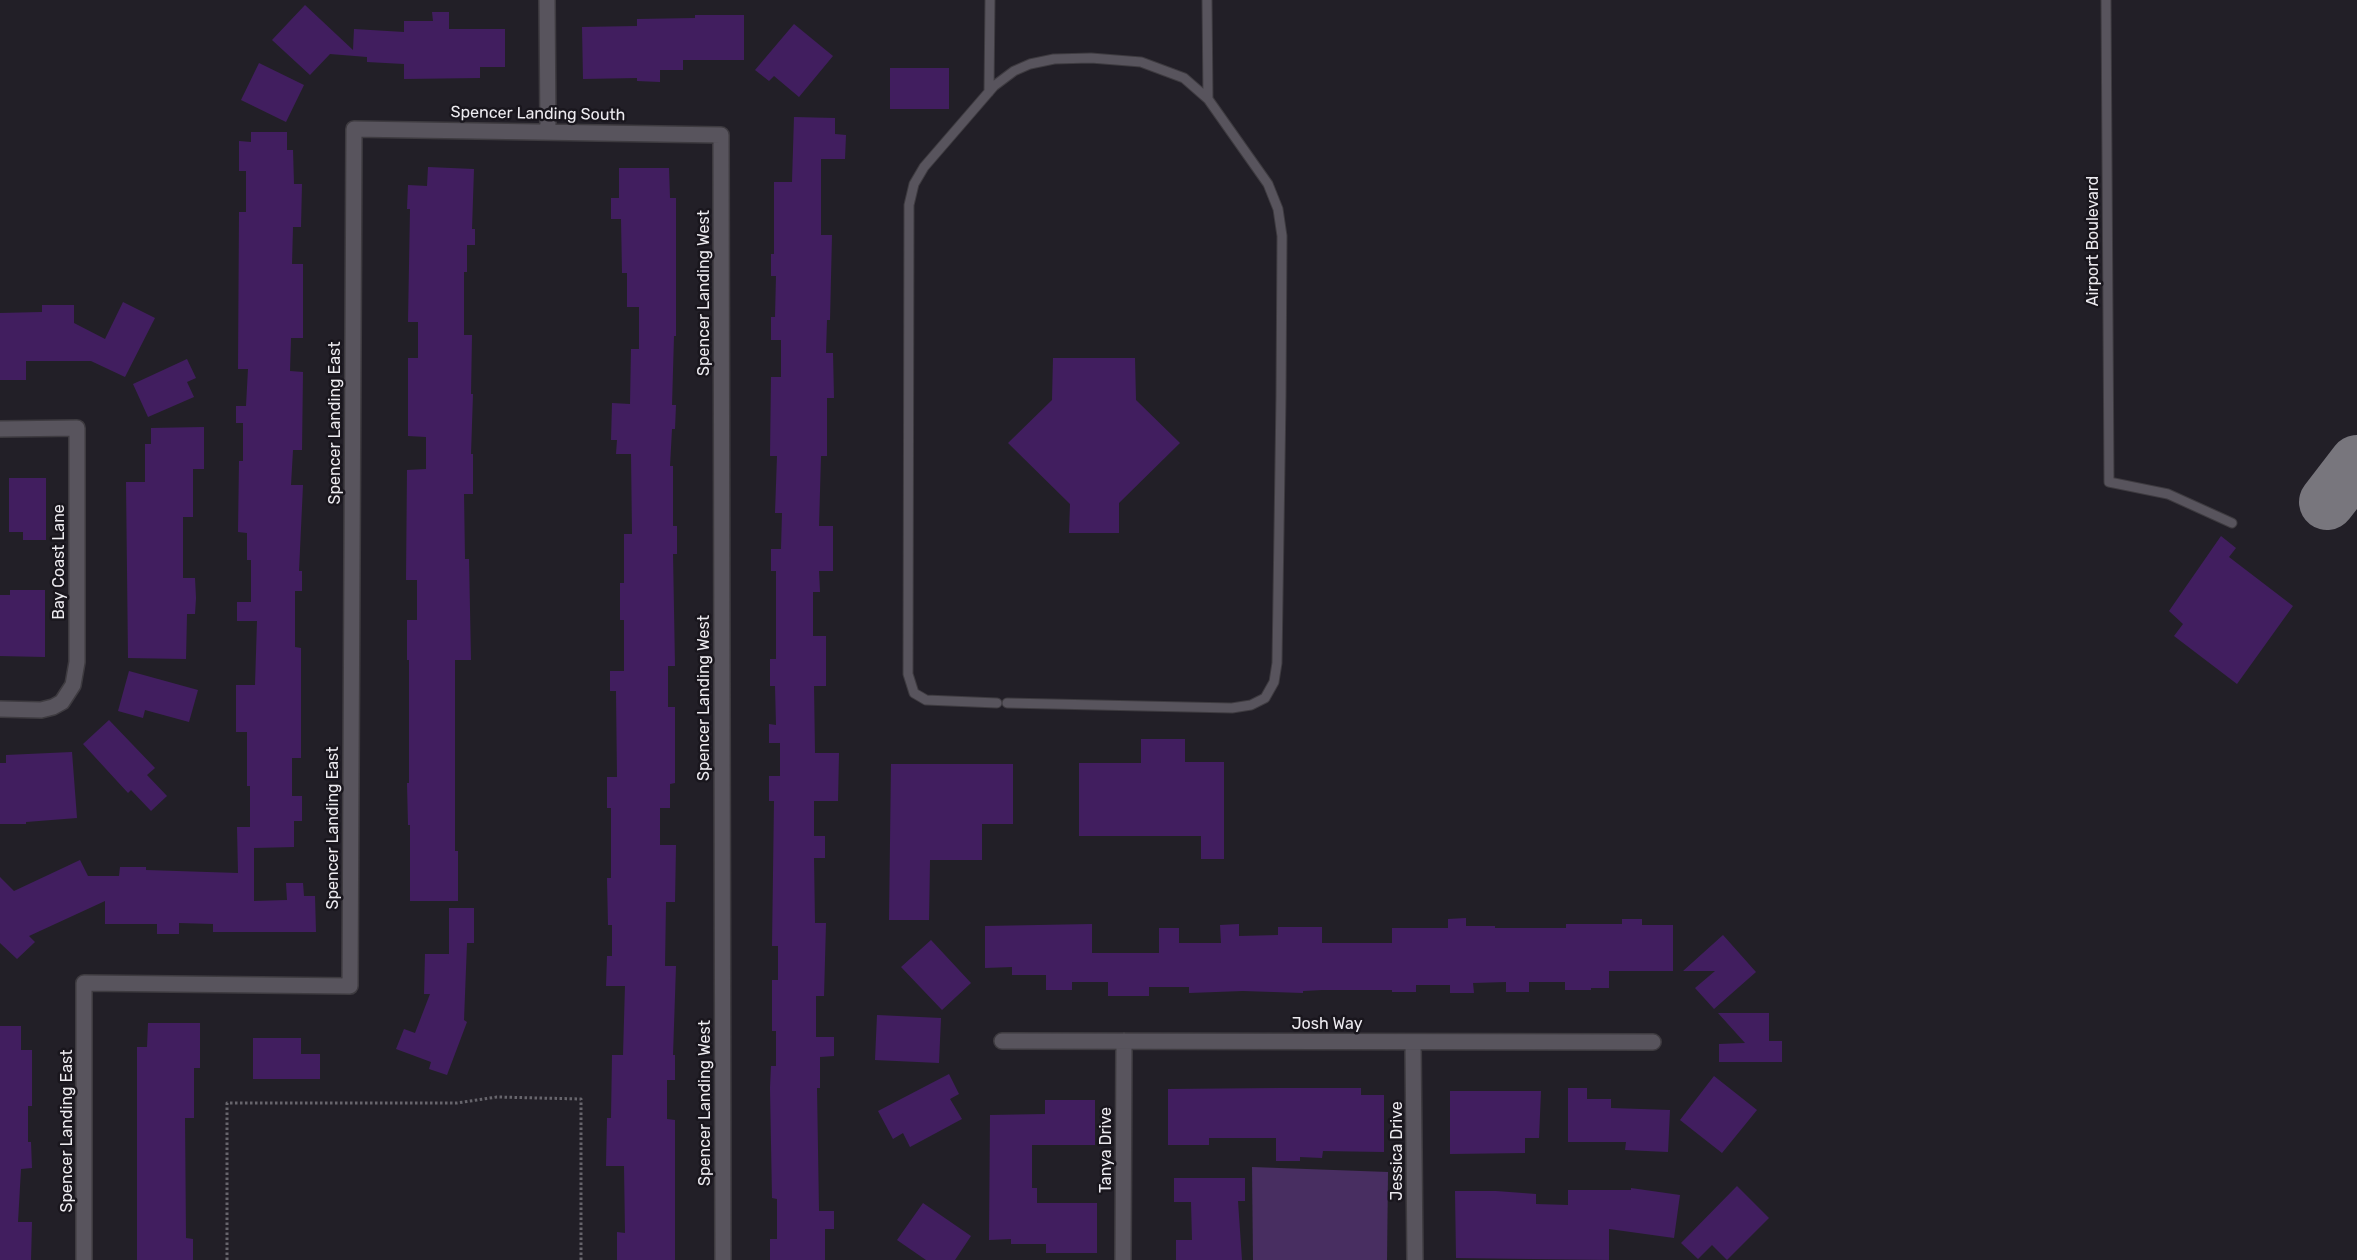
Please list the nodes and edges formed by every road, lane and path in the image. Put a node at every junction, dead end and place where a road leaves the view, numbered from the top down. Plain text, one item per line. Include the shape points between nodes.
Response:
1 (547, 0) edge
2 (990, 0) edge
3 (1207, 0) edge
4 (2106, 0) edge
5 (988, 92) junction
6 (1208, 99) junction
7 (354, 129) joint
8 (548, 132) junction
9 (721, 135) joint
10 (0, 429) edge
11 (2232, 523) dead end
12 (997, 703) dead end
13 (1007, 703) dead end
14 (0, 709) edge
15 (1002, 1041) dead end
16 (1124, 1041) junction
17 (1413, 1042) junction
18 (1653, 1042) dead end
19 (84, 1260) edge
20 (227, 1260) edge
21 (581, 1260) edge
22 (723, 1260) edge
23 (1123, 1260) edge
24 (1415, 1260) edge

1 - 8 street
2 - 5 lane
3 - 6 lane
4 - 11 lane, Airport Boulevard via 2109,482 2168,494
5 - 6 lane via 1014,71 1030,64 1054,59 1091,58 1141,62 1162,69 1184,78
5 - 12 lane via 924,167 914,184 909,205 908,674 914,693 926,700
6 - 13 lane via 1268,184 1278,209 1282,236 1277,663 1274,682 1265,698 1251,705 1232,708
7 - 8 street, Spencer Landing South
7 - 19 street, Spencer Landing East via 350,986 84,983
8 - 9 street, Spencer Landing South
9 - 22 street, Spencer Landing West
10 - 14 street, Bay Coast Lane via 77,428 77,662 74,685 68,695 53,707 41,710
15 - 16 street, Josh Way
16 - 17 street, Josh Way
16 - 23 street, Tanya Drive
17 - 18 street, Josh Way
17 - 24 street, Jessica Drive
20 - 21 path via 227,1103 457,1103 497,1097 581,1099

